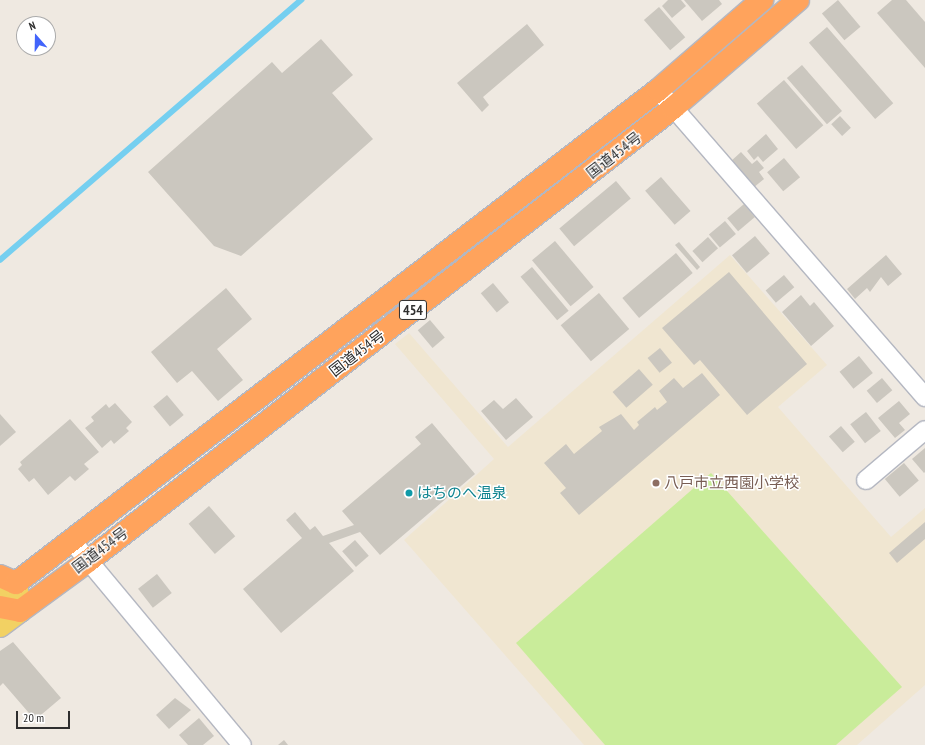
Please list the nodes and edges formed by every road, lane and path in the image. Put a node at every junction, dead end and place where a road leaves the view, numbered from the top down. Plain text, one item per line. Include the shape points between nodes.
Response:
1 (762, 0) edge
2 (798, 0) edge
3 (658, 90) junction
4 (673, 108) junction
5 (925, 397) edge
6 (925, 430) edge
7 (866, 480) dead end
8 (71, 540) junction
9 (88, 561) junction
10 (5, 585) edge
11 (10, 609) edge
12 (0, 626) edge
13 (242, 745) edge

1 - 3 highway, 国道454号 / 454
2 - 4 highway, 国道454号 / 454
3 - 4 street
3 - 8 highway, 国道454号 / 454
4 - 5 street
4 - 9 highway, 国道454号 / 454
6 - 7 street
8 - 9 street
8 - 10 highway, 国道454号 / 454
9 - 11 highway, 国道454号 / 454
9 - 13 street
10 - 11 main road
11 - 12 main road

